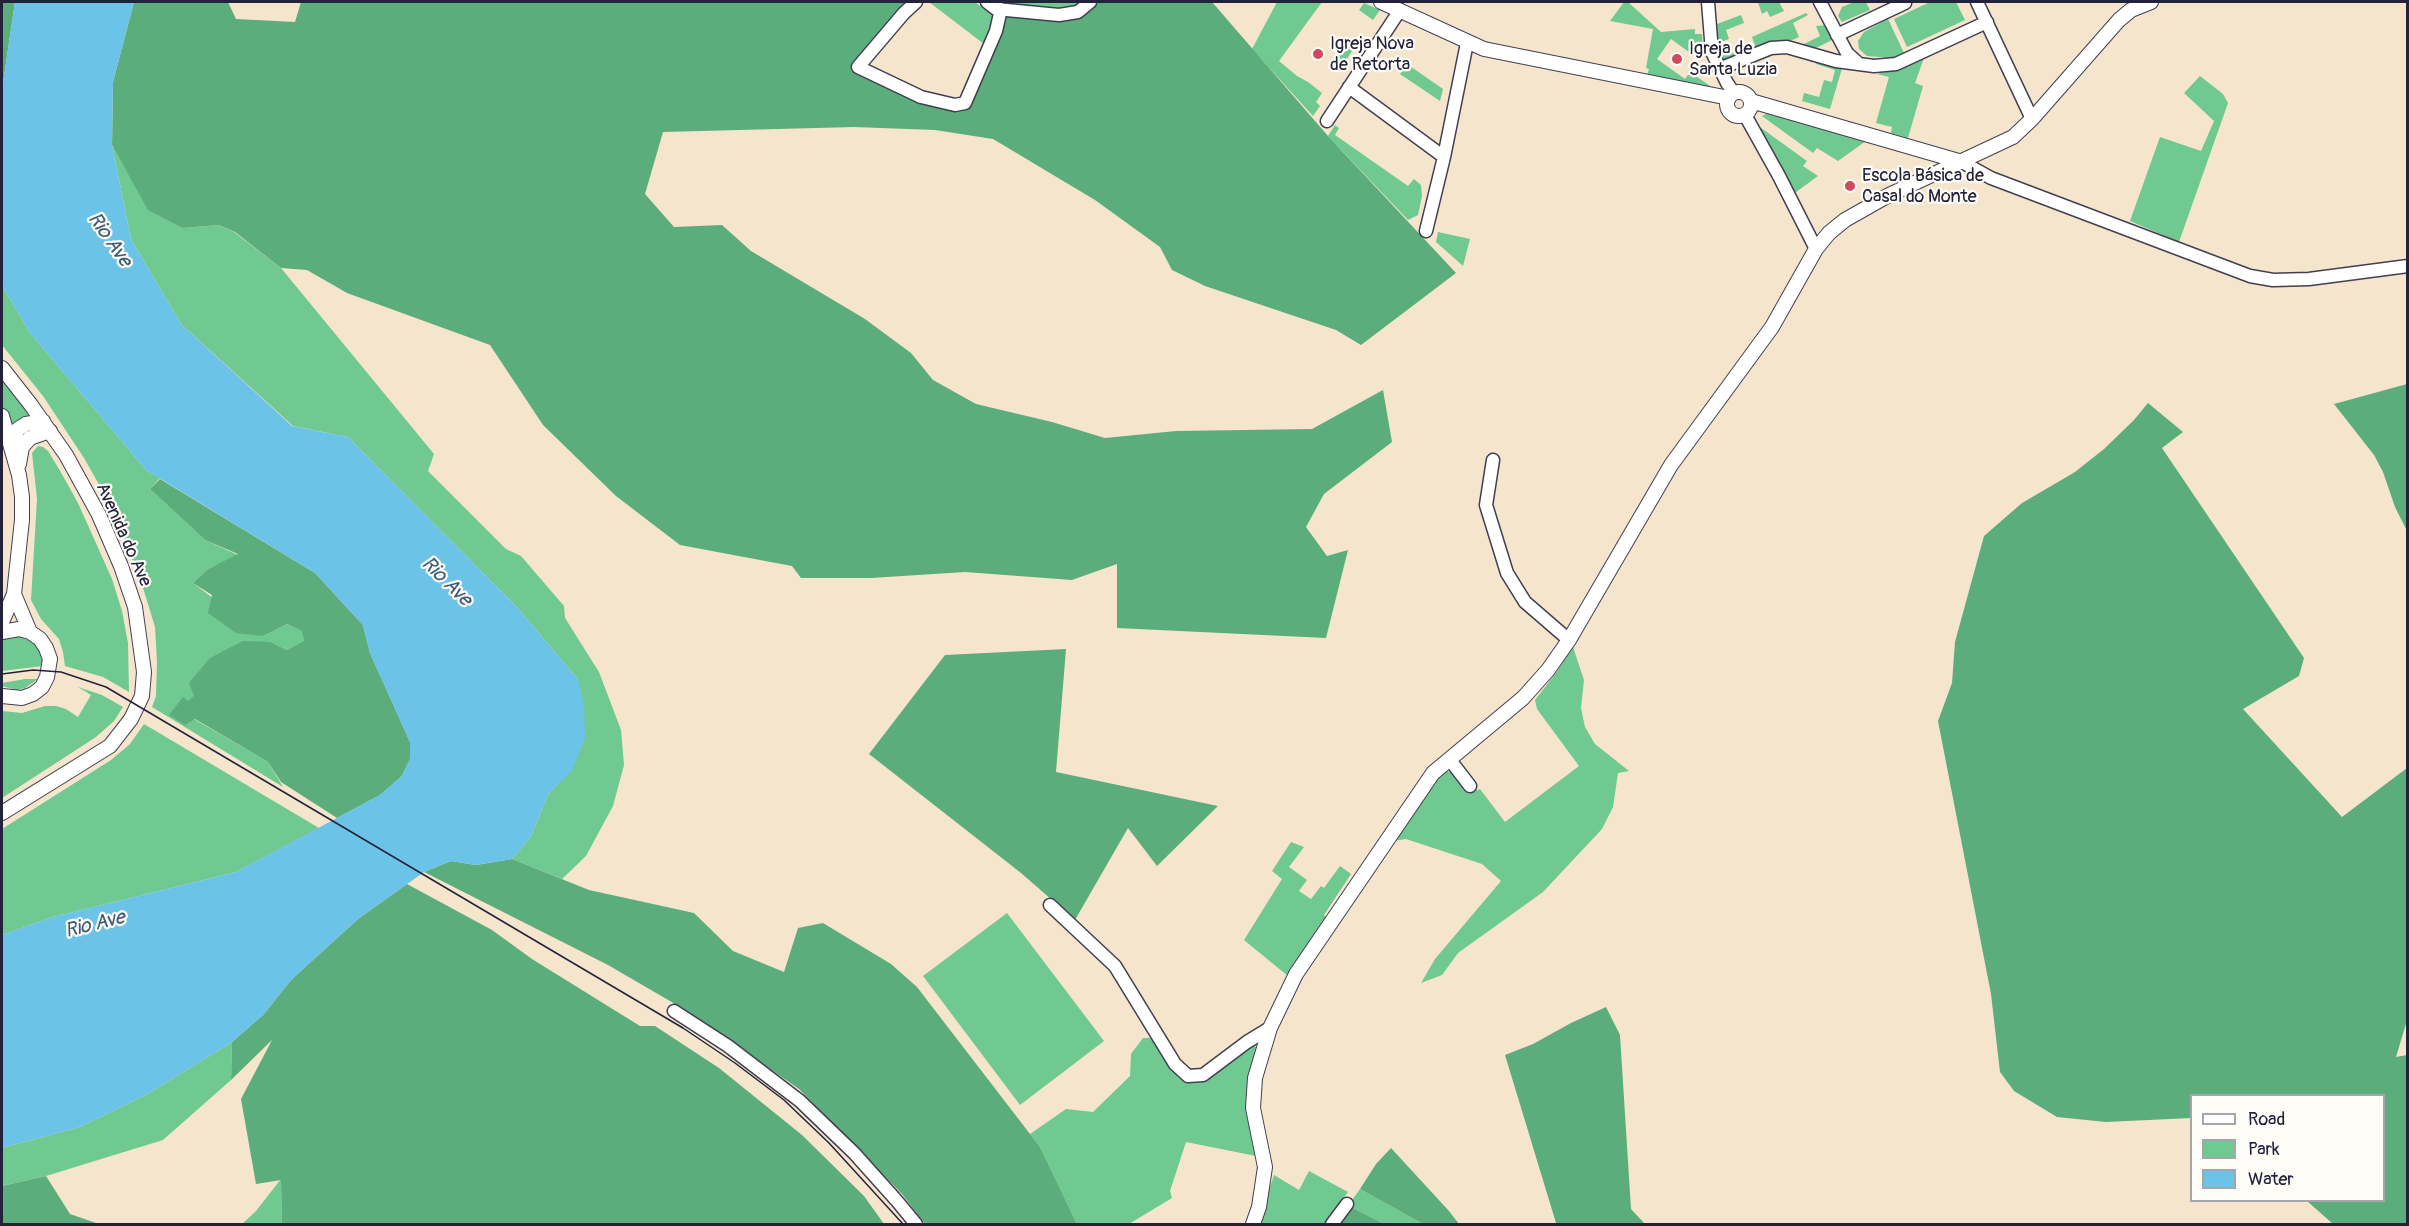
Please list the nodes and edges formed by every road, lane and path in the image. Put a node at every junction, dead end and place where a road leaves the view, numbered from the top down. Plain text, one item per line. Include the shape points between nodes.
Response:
1 (916, 2) edge
2 (987, 2) edge
3 (1090, 2) edge
4 (1381, 2) edge
5 (1708, 2) edge
6 (1820, 2) edge
7 (1977, 2) edge
8 (2151, 2) edge
9 (1905, 3) dead end
10 (1001, 9) junction
11 (1400, 10) junction
12 (1986, 22) junction
13 (1837, 35) junction
14 (1467, 43) junction
15 (1859, 64) junction
16 (1719, 69) junction
17 (1349, 87) junction
18 (1732, 95) junction
19 (1751, 101) junction
20 (1744, 115) junction
21 (2032, 119) junction
22 (1326, 121) dead end
23 (1444, 157) junction
24 (1962, 162) junction
25 (1426, 231) dead end
26 (1816, 249) junction
27 (2408, 266) edge
28 (2, 368) edge
29 (2, 416) edge
30 (46, 426) junction
31 (11, 443) junction
32 (1493, 460) dead end
33 (20, 475) junction
34 (14, 594) junction
35 (2, 622) edge
36 (2, 632) edge
37 (30, 632) junction
38 (1569, 640) junction
39 (2, 696) edge
40 (1450, 760) junction
41 (1470, 786) dead end
42 (2, 813) edge
43 (1050, 905) dead end
44 (674, 1011) dead end
45 (1270, 1028) junction
46 (1347, 1204) dead end
47 (916, 1224) edge
48 (1253, 1224) edge
49 (1332, 1224) edge

1 - 10 street via 858,67 921,98 955,105 965,103 996,31
2 - 10 street
3 - 10 street via 1078,12 1059,15
4 - 11 street
5 - 16 street via 1710,40
6 - 13 street
7 - 12 street
8 - 21 street via 2119,20
9 - 13 street
11 - 14 street
11 - 17 street
12 - 15 street via 1896,64
12 - 21 street
13 - 15 street
14 - 18 street via 1501,54
14 - 23 street
15 - 16 street via 1787,47 1771,48
16 - 18 street
17 - 22 street
17 - 23 street
18 - 19 street via 1746,94
18 - 20 street via 1727,105 1730,112
19 - 20 street
19 - 24 street
20 - 26 street
21 - 24 street via 2013,137
23 - 25 street
24 - 26 street via 1845,220
24 - 27 street via 1991,178 2250,276 2309,279
26 - 38 street via 1772,327 1671,465
28 - 30 street, Avenida do Ave
29 - 31 street
30 - 31 street via 26,424 18,429
30 - 33 street via 22,447
30 - 42 street, Avenida do Ave via 99,515 121,566 141,638 142,696 128,725 110,746
31 - 33 street
32 - 38 street via 1486,505 1507,573 1525,602
33 - 34 street via 22,520
34 - 35 street
34 - 37 street
36 - 37 street
37 - 39 street via 46,648 50,659 47,677 33,694 22,698
38 - 40 street via 1523,698
40 - 41 street
40 - 45 street via 1433,773 1296,974
43 - 45 street via 1115,966 1175,1064 1188,1076 1203,1075
44 - 47 street via 800,1101 854,1153
45 - 48 street via 1255,1078 1253,1108 1265,1167
46 - 49 street

